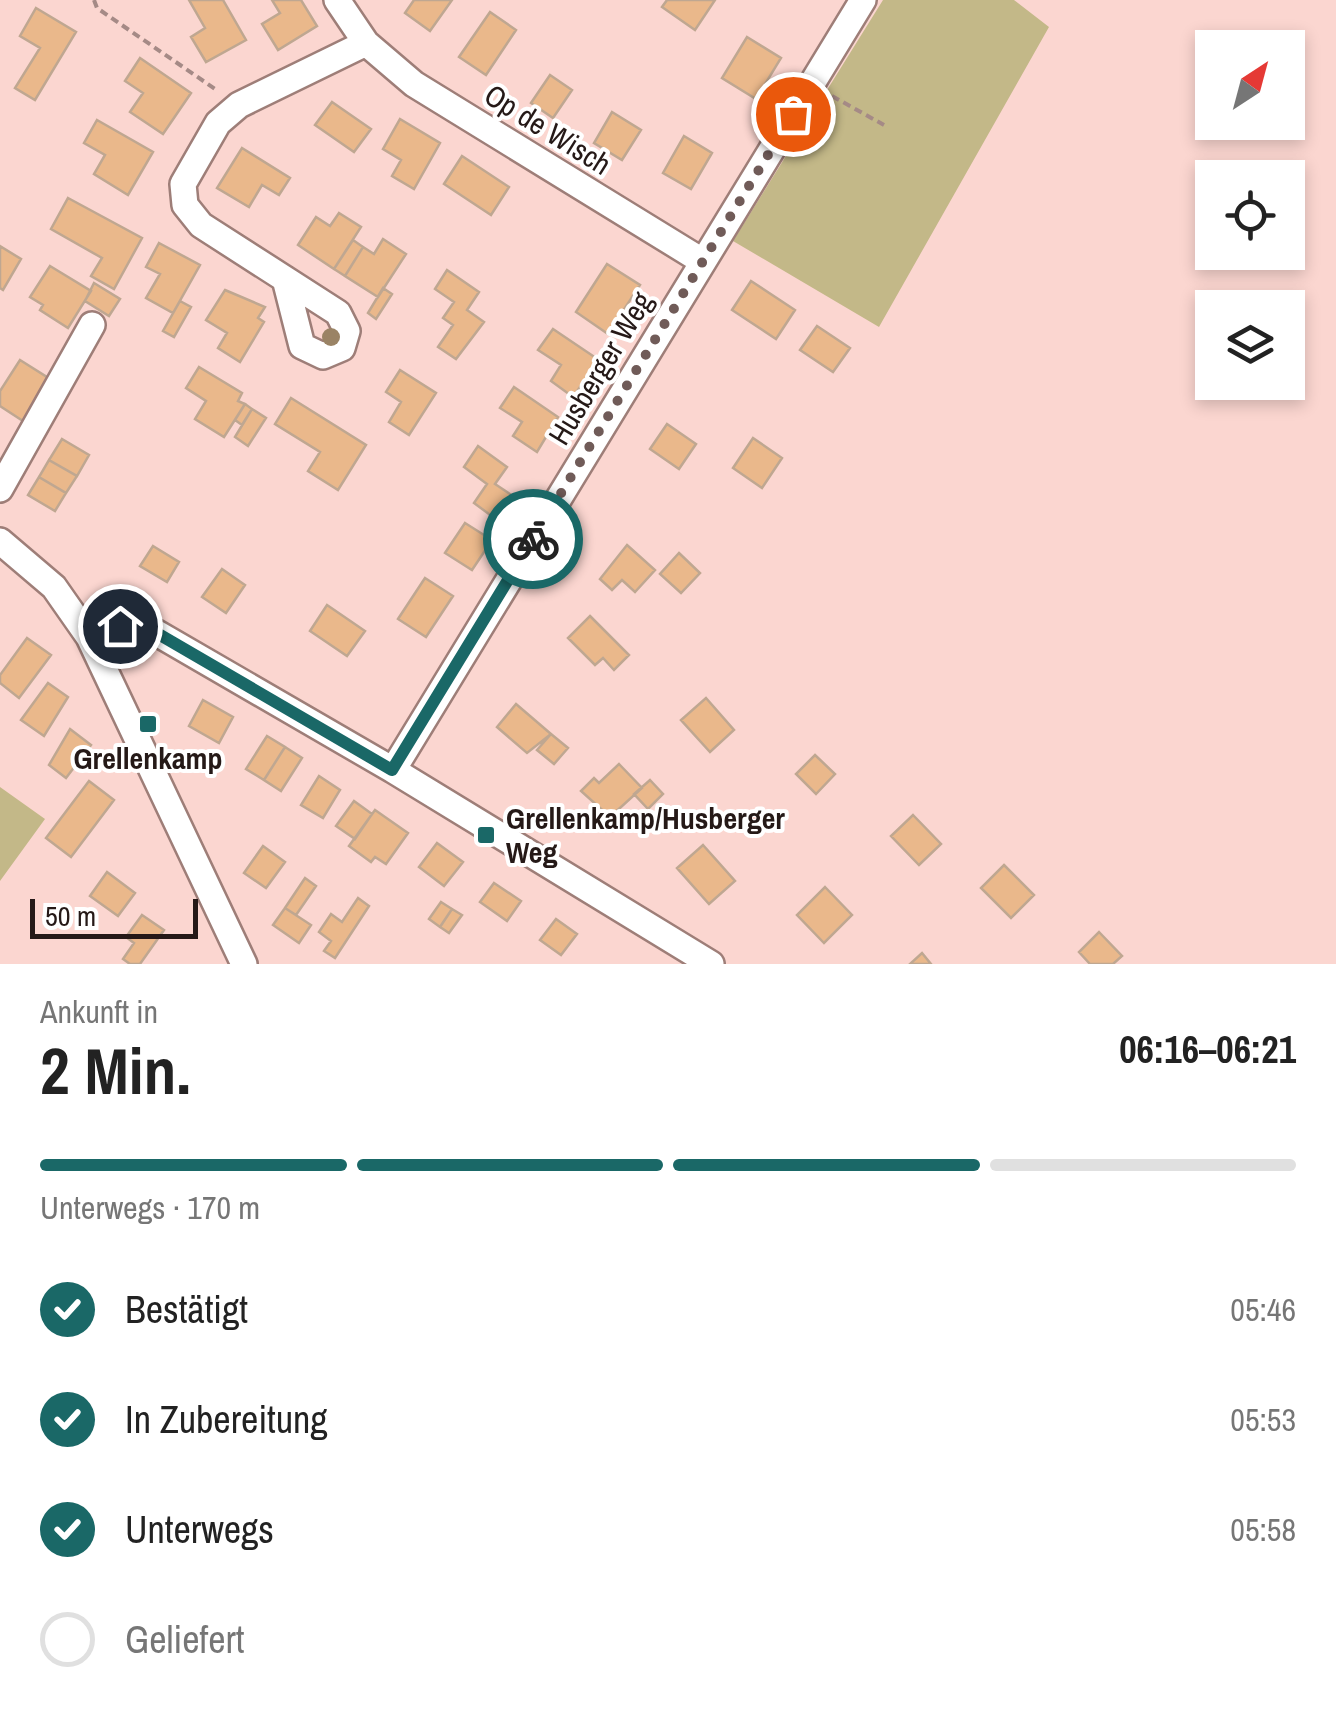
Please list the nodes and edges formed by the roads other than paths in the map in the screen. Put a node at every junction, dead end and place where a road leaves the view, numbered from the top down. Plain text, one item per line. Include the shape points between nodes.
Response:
1 (337, 0) edge
2 (863, 0) edge
3 (366, 43) junction
4 (702, 262) junction
5 (285, 279) dead end
6 (92, 325) dead end
7 (0, 490) edge
8 (0, 541) edge
9 (89, 637) junction
10 (392, 770) junction
11 (244, 964) edge
12 (711, 964) edge

1 - 3 street, Op de Wisch
2 - 4 street, Husberger Weg
3 - 4 street, Op de Wisch via 414,84
3 - 5 street via 239,105 218,123 187,174 185,206 201,225
4 - 10 street, Husberger Weg
6 - 7 street
8 - 9 street via 54,587
9 - 10 street via 120,626 155,632
9 - 11 street
10 - 12 street

